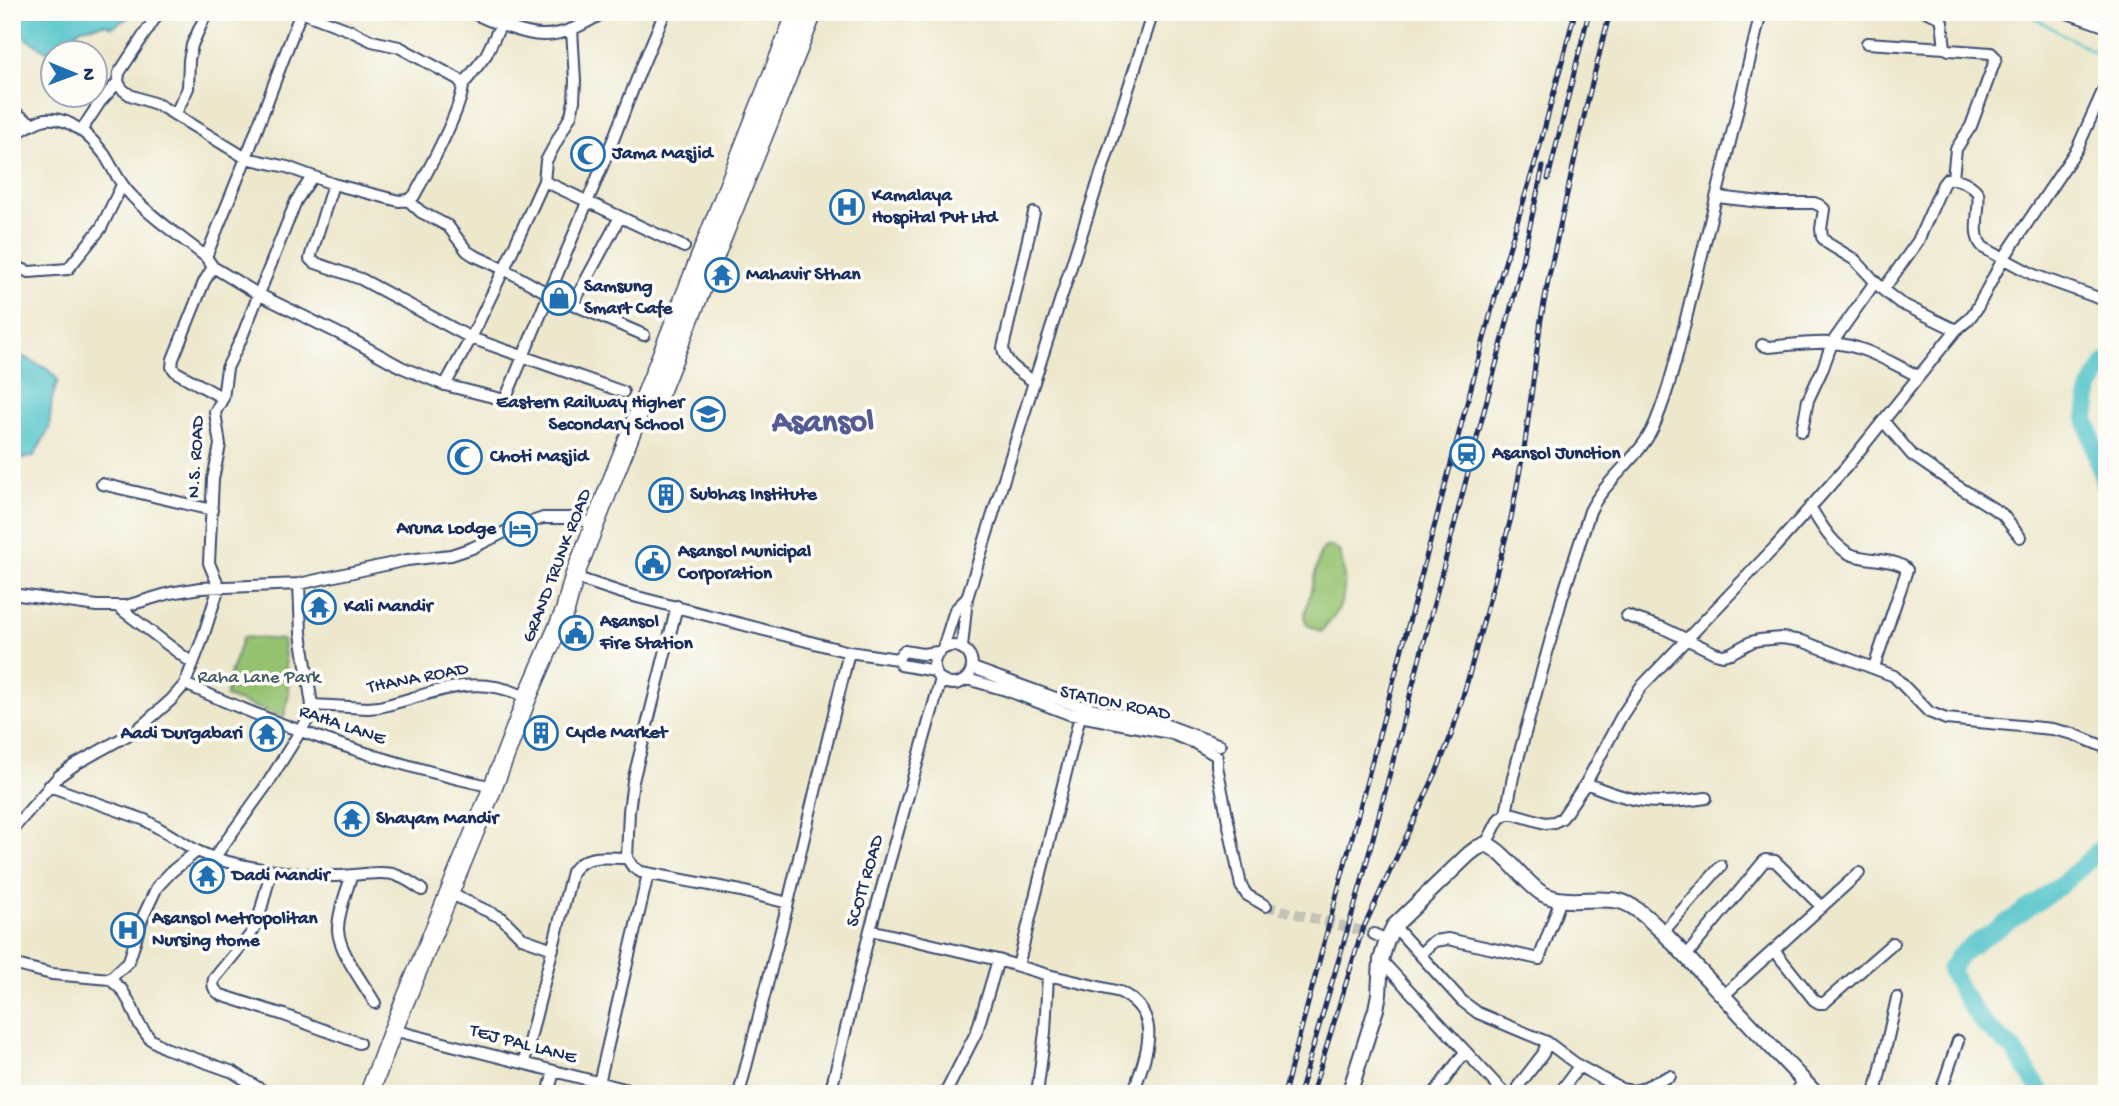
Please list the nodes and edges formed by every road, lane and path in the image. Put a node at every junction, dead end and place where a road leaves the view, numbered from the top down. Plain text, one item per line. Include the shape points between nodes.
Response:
1 (159, 12) edge
2 (207, 12) edge
3 (301, 12) edge
4 (471, 12) edge
5 (508, 12) edge
6 (605, 12) edge
7 (665, 12) edge
8 (797, 12) edge
9 (813, 12) edge
10 (1153, 12) edge
11 (1761, 12) edge
12 (1927, 12) edge
13 (2064, 12) edge
14 (500, 24) junction
15 (2107, 27) edge
16 (572, 29) junction
17 (1867, 43) dead end
18 (1945, 48) junction
19 (118, 82) junction
20 (463, 85) junction
21 (2106, 88) edge
22 (12, 111) edge
23 (174, 115) junction
24 (33, 124) junction
25 (81, 131) junction
26 (12, 136) edge
27 (246, 158) junction
28 (312, 177) junction
29 (1953, 178) junction
30 (544, 181) junction
31 (334, 184) junction
32 (122, 185) junction
33 (1717, 197) junction
34 (408, 200) junction
35 (588, 201) junction
36 (1034, 213) dead end
37 (620, 217) junction
38 (684, 247) dead end
39 (206, 257) junction
40 (2003, 259) junction
41 (12, 265) edge
42 (213, 267) junction
43 (503, 269) junction
44 (1879, 286) junction
45 (258, 294) junction
46 (549, 294) junction
47 (2104, 299) edge
48 (573, 304) junction
49 (1956, 330) junction
50 (644, 335) dead end
51 (471, 338) junction
52 (1832, 343) junction
53 (1762, 345) dead end
54 (523, 356) junction
55 (1918, 376) junction
56 (1034, 382) junction
57 (445, 385) junction
58 (623, 392) dead end
59 (223, 398) junction
60 (1884, 422) junction
61 (1802, 431) dead end
62 (102, 484) dead end
63 (1810, 508) junction
64 (212, 510) junction
65 (596, 525) junction
66 (2020, 537) dead end
67 (579, 579) junction
68 (299, 584) junction
69 (219, 587) junction
70 (12, 594) edge
71 (967, 598) junction
72 (677, 606) junction
73 (117, 607) junction
74 (1627, 616) dead end
75 (1686, 640) junction
76 (962, 647) junction
77 (941, 650) junction
78 (849, 652) junction
79 (897, 659) junction
80 (192, 663) junction
81 (1874, 667) junction
82 (972, 668) junction
83 (938, 675) junction
84 (967, 679) junction
85 (185, 684) junction
86 (527, 698) junction
87 (312, 705) junction
88 (1080, 716) junction
89 (301, 730) junction
90 (2107, 748) edge
91 (1219, 750) junction
92 (1586, 783) junction
93 (49, 786) junction
94 (493, 786) junction
95 (1706, 799) dead end
96 (1506, 814) junction
97 (12, 830) edge
98 (1486, 844) junction
99 (197, 851) junction
100 (214, 858) junction
101 (627, 858) junction
102 (1721, 866) dead end
103 (271, 871) junction
104 (1860, 873) dead end
105 (648, 874) junction
106 (351, 877) junction
107 (422, 890) dead end
108 (449, 893) junction
109 (1561, 899) junction
110 (788, 903) junction
111 (1266, 906) tunnel mouth
112 (1822, 907) junction
113 (1394, 926) junction
114 (870, 930) junction
115 (1663, 932) junction
116 (1893, 943) dead end
117 (553, 949) junction
118 (1774, 950) junction
119 (1420, 954) junction
120 (1686, 956) junction
121 (998, 960) junction
122 (1381, 960) junction
123 (12, 964) edge
124 (1018, 966) junction
125 (1048, 975) junction
126 (110, 979) junction
127 (1723, 996) junction
128 (1897, 998) dead end
129 (375, 1003) dead end
130 (393, 1030) junction
131 (1958, 1041) dead end
132 (1547, 1042) junction
133 (359, 1044) dead end
134 (1465, 1052) junction
135 (524, 1062) junction
136 (1579, 1066) junction
137 (554, 1071) junction
138 (1670, 1076) dead end
139 (1805, 1082) junction
140 (599, 1083) junction
141 (1518, 1085) dead end
142 (268, 1094) edge
143 (369, 1094) edge
144 (548, 1094) edge
145 (644, 1094) edge
146 (738, 1094) edge
147 (830, 1094) edge
148 (945, 1094) edge
149 (1037, 1094) edge
150 (1133, 1094) edge
151 (1349, 1094) edge
152 (1434, 1094) edge
153 (1505, 1094) edge
154 (1559, 1094) edge
155 (1793, 1094) edge
156 (1816, 1094) edge
157 (1875, 1094) edge
158 (1940, 1094) edge

1 - 19 street via 119,73
2 - 23 street via 192,45 188,88
3 - 20 street via 399,47
3 - 27 street
4 - 14 street
5 - 14 street
6 - 16 street
7 - 35 street
8 - 65 main road, GRAND TRUNK ROAD
9 - 67 main road
10 - 56 street
11 - 33 street
12 - 18 street via 1940,17
13 - 15 street
14 - 16 street via 541,36
14 - 20 street via 486,55
16 - 30 street via 574,101 546,161
17 - 18 street
18 - 29 street via 1991,53 1996,58 1971,126 1956,149
19 - 23 street via 131,95
19 - 25 street
20 - 34 street via 437,150
21 - 40 street via 2077,149
22 - 24 street
23 - 27 street
24 - 25 street via 57,119
24 - 26 street
25 - 32 street via 104,155
27 - 28 street
27 - 39 street
28 - 31 street
28 - 45 street via 296,201
29 - 40 street via 1978,192 1979,244
29 - 44 street via 1943,184 1918,241
30 - 35 street
30 - 43 street
31 - 34 street
31 - 51 street via 310,259 361,279
32 - 39 street via 160,224
32 - 41 street via 101,228 68,269 29,272
33 - 44 street via 1819,205 1824,209 1822,237 1855,260
33 - 96 street via 1656,423 1590,511
34 - 43 street via 449,226 473,256
35 - 37 street
35 - 46 street
36 - 56 street via 1003,348 1009,364
37 - 38 street
37 - 48 street
39 - 42 street
40 - 47 street
40 - 49 street via 1976,310
42 - 45 street
42 - 59 street, N.S. ROAD via 178,343 172,367
43 - 46 street
43 - 51 street
44 - 49 street via 1910,308
44 - 52 street
45 - 57 street
45 - 59 street via 227,368
46 - 48 street
46 - 54 street
48 - 50 street
49 - 55 street
51 - 54 street
51 - 57 street
52 - 53 street
52 - 55 street via 1866,351
52 - 61 street via 1808,400
54 - 57 street via 505,400
54 - 58 street
55 - 60 street
56 - 71 street
59 - 64 street, N.S. ROAD via 215,412 220,445
60 - 63 street
60 - 66 street via 1912,455 2002,514
62 - 64 street
63 - 75 street
63 - 81 street via 1838,546 1861,558 1902,565 1907,570
64 - 69 street, N.S. ROAD via 209,563
65 - 67 main road, GRAND TRUNK ROAD
65 - 68 street via 577,518 543,517 461,552
67 - 72 street
67 - 86 main road, GRAND TRUNK ROAD
68 - 69 street
68 - 87 street
69 - 73 street via 170,593
69 - 80 street
70 - 73 street
71 - 76 street
71 - 77 street via 955,610
72 - 78 street
72 - 101 street via 633,781
73 - 80 street
74 - 75 street
75 - 81 street via 1723,654 1759,640 1791,639
75 - 92 street via 1640,688
76 - 77 street
76 - 82 street via 971,656
77 - 79 street via 904,651
77 - 83 street via 934,664
78 - 79 street
78 - 110 street
79 - 83 street via 901,665
80 - 85 street
81 - 90 street via 1894,676 1937,717 2052,729
82 - 84 street
82 - 91 street, STATION ROAD via 1072,704 1164,724
83 - 84 street via 949,684
83 - 114 street, SCOTT ROAD
84 - 88 street, STATION ROAD
85 - 89 street, RAHA LANE
85 - 93 street via 137,730 76,764
86 - 87 street, THANA ROAD via 482,685 442,688 379,707
86 - 94 main road, GRAND TRUNK ROAD
87 - 89 street
88 - 91 street, STATION ROAD via 1170,733
88 - 124 street
89 - 94 street, RAHA LANE via 389,760
89 - 100 street
91 - 111 street via 1217,766 1241,886
92 - 95 street via 1618,797 1662,804
92 - 96 street via 1562,818 1554,822
93 - 97 street
93 - 99 street via 145,820
94 - 108 main road, GRAND TRUNK ROAD
96 - 98 street
98 - 109 street via 1525,880
98 - 113 street via 1469,854
99 - 100 street
99 - 126 street via 157,887 129,961
100 - 103 street
101 - 105 street via 633,867
101 - 117 street via 578,863
102 - 115 street
103 - 106 street
103 - 133 street via 258,921 214,979 215,991
104 - 112 street
105 - 110 street
105 - 140 street
106 - 107 street via 386,873
106 - 129 street via 338,933
108 - 117 street via 502,918 522,938
108 - 130 main road, GRAND TRUNK ROAD
109 - 115 street via 1627,904
109 - 119 street via 1539,959 1448,939 1434,941
110 - 146 street
112 - 118 street
112 - 120 street via 1775,861 1765,860
113 - 119 street
113 - 122 street via 1380,937
114 - 121 street
114 - 147 street, SCOTT ROAD
115 - 120 street
116 - 118 street via 1824,1003 1814,1000
117 - 135 street
118 - 127 street
119 - 132 street via 1470,1008
120 - 127 street
121 - 124 street
121 - 148 street via 977,1031
122 - 134 street
122 - 151 street via 1376,1009
123 - 126 street via 52,974
124 - 125 street
125 - 149 street
125 - 150 street via 1120,992 1137,1003 1149,1033
126 - 142 street via 122,990 150,1039 219,1065
127 - 139 street
128 - 157 street
130 - 135 street, TEJ PAL LANE
130 - 143 main road, GRAND TRUNK ROAD
131 - 158 street
132 - 136 street
132 - 141 street
134 - 152 street
134 - 153 street
135 - 137 street, TEJ PAL LANE
136 - 138 street via 1632,1091
136 - 154 street
137 - 140 street, TEJ PAL LANE
137 - 144 street
139 - 155 street
139 - 156 street
140 - 145 street, TEJ PAL LANE

